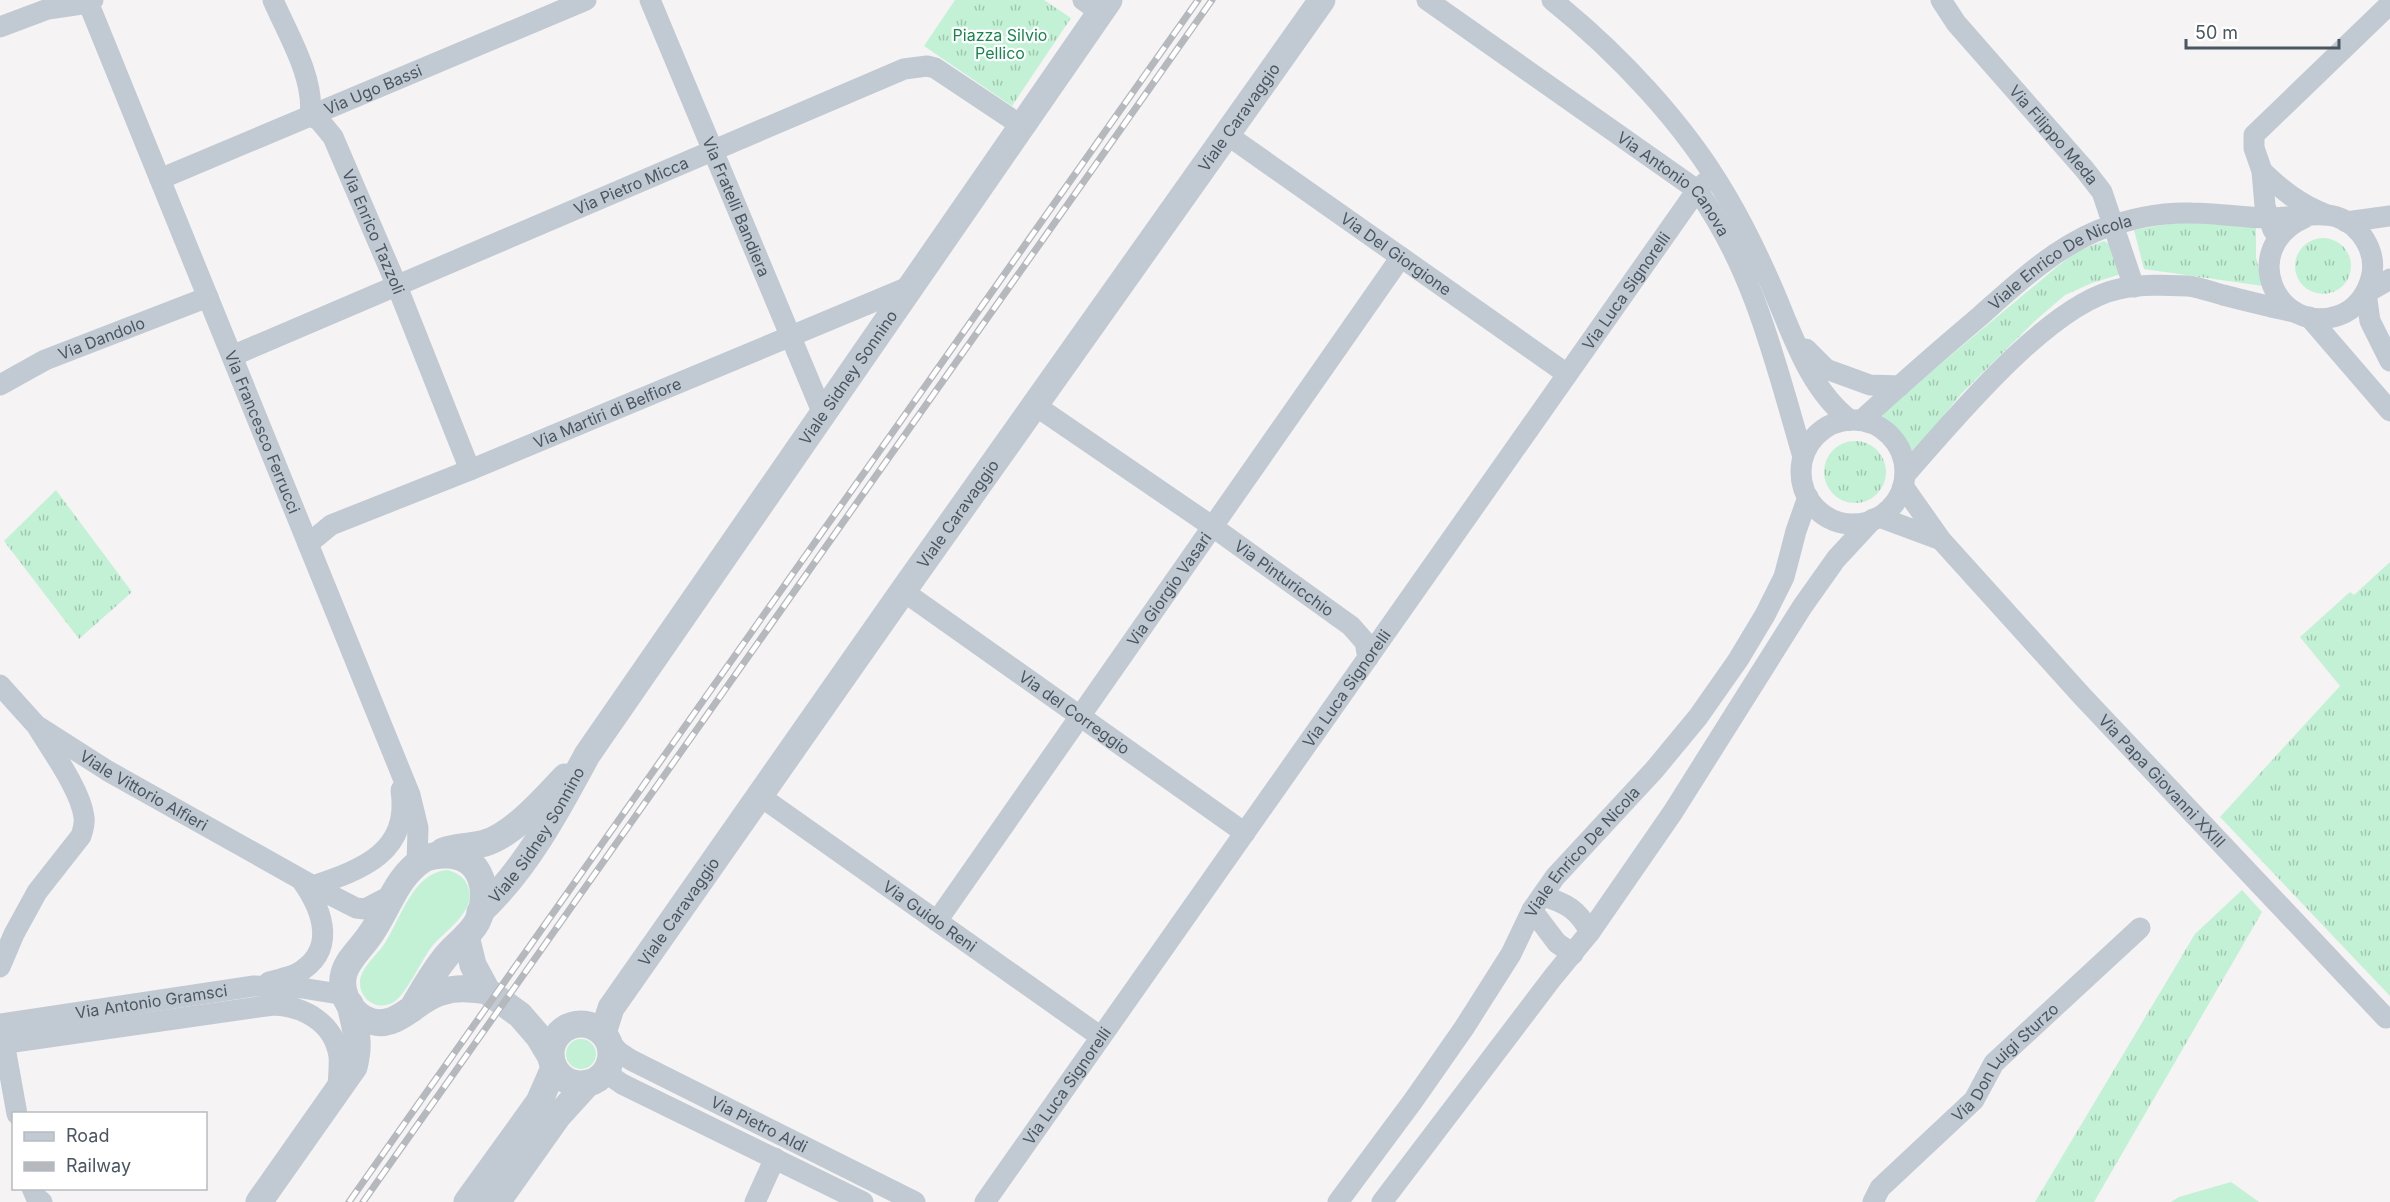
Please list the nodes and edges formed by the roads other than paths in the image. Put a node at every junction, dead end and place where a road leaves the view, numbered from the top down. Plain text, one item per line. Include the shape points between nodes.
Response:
1 (273, 0) edge
2 (586, 0) edge
3 (650, 0) edge
4 (1322, 0) edge
5 (1427, 0) edge
6 (1552, 0) edge
7 (1941, 0) edge
8 (91, 1) edge
9 (1098, 4) edge
10 (2385, 4) edge
11 (0, 27) edge
12 (310, 116) junction
13 (1022, 126) junction
14 (1226, 134) junction
15 (713, 151) junction
16 (2262, 171) junction
17 (1713, 176) junction
18 (160, 179) junction
19 (1697, 190) junction
20 (2390, 216) edge
21 (2306, 217) junction
22 (2269, 218) junction
23 (2337, 218) junction
24 (2115, 225) junction
25 (2277, 239) junction
26 (1401, 257) junction
27 (2390, 279) edge
28 (397, 286) junction
29 (911, 286) junction
30 (2134, 287) junction
31 (2366, 292) junction
32 (208, 297) junction
33 (2302, 314) junction
34 (791, 335) junction
35 (1794, 337) junction
36 (232, 356) junction
37 (2390, 361) edge
38 (1567, 374) junction
39 (0, 385) edge
40 (1900, 386) junction
41 (1036, 406) junction
42 (2390, 411) edge
43 (824, 414) junction
44 (1854, 420) junction
45 (1803, 457) junction
46 (470, 470) junction
47 (1904, 481) junction
48 (1808, 497) junction
49 (1876, 518) junction
50 (1213, 527) junction
51 (1941, 540) junction
52 (308, 544) junction
53 (903, 591) junction
54 (1368, 658) junction
55 (0, 685) edge
56 (1080, 717) junction
57 (36, 724) junction
58 (587, 755) junction
59 (397, 762) junction
60 (760, 796) junction
61 (1245, 833) junction
62 (425, 859) junction
63 (306, 882) junction
64 (390, 896) junction
65 (1537, 903) junction
66 (480, 912) junction
67 (937, 921) junction
68 (2140, 928) dead end
69 (1590, 932) junction
70 (466, 936) junction
71 (1573, 954) junction
72 (0, 967) edge
73 (254, 986) junction
74 (302, 988) junction
75 (487, 991) junction
76 (347, 1000) junction
77 (258, 1007) junction
78 (412, 1009) junction
79 (520, 1015) junction
80 (0, 1018) edge
81 (2386, 1018) dead end
82 (569, 1026) junction
83 (1, 1034) edge
84 (606, 1036) junction
85 (1101, 1037) junction
86 (553, 1062) junction
87 (597, 1078) junction
88 (338, 1090) junction
89 (17, 1112) edge
90 (775, 1158) junction
91 (33, 1190) edge
92 (42, 1202) edge
93 (259, 1202) edge
94 (467, 1202) edge
95 (497, 1202) edge
96 (755, 1202) edge
97 (863, 1202) edge
98 (915, 1202) edge
99 (985, 1202) edge
100 (1338, 1202) edge
101 (1382, 1202) edge
102 (1873, 1202) edge

1 - 12 street via 309,85
2 - 12 street, Via Ugo Bassi
3 - 15 street, Via Fratelli Bandiera
4 - 14 street, Viale Caravaggio
5 - 19 street, Via Antonio Canova
6 - 17 street, Via Antonio Canova via 1635,76
7 - 24 street, Via Filippo Meda via 1956,23 2085,170 2102,192
8 - 11 street via 48,9
8 - 18 street, Via Francesco Ferrucci
9 - 13 street, Viale Sidney Sonnino
10 - 16 street via 2254,135
12 - 18 street, Via Ugo Bassi
12 - 28 street, Via Enrico Tazzoli via 319,120 333,137
13 - 15 street, Via Pietro Micca via 940,72 921,66 904,69
13 - 29 street, Viale Sidney Sonnino
14 - 26 street, Via Del Giorgione
14 - 41 street, Viale Caravaggio
15 - 28 street, Via Pietro Micca
15 - 34 street, Via Fratelli Bandiera
16 - 22 street
16 - 23 street via 2307,207
17 - 19 street, Via Luca Signorelli
17 - 35 street, Via Antonio Canova via 1760,258
18 - 32 street, Via Francesco Ferrucci
19 - 38 street, Via Luca Signorelli
19 - 45 street, Via Antonio Canova via 1737,257 1774,353
20 - 23 street, Viale Enrico De Nicola
21 - 22 street, Viale Enrico De Nicola
21 - 23 street, Viale Enrico De Nicola
21 - 25 street, Viale Enrico De Nicola via 2289,225
22 - 24 street, Viale Enrico De Nicola via 2192,213 2136,218
22 - 25 street
23 - 31 street via 2359,232 2368,245 2372,277
24 - 30 street, Via Filippo Meda
24 - 40 street, Viale Enrico De Nicola via 2063,248
25 - 33 street via 2270,254 2272,287 2282,301
26 - 38 street, Via Del Giorgione
26 - 50 street, Via Giorgio Vasari
27 - 31 street
28 - 36 street, Via Pietro Micca
28 - 46 street, Via Enrico Tazzoli
29 - 34 street, Via Martiri di Belfiore
29 - 43 street, Viale Sidney Sonnino
30 - 33 street via 2190,286
30 - 47 street via 2093,298 2045,330 1946,425
31 - 33 street via 2342,314 2326,319
31 - 37 street via 2370,321
32 - 36 street, Via Francesco Ferrucci
32 - 39 street, Via Dandolo via 45,360
33 - 42 street
34 - 43 street, Via Fratelli Bandiera
34 - 46 street, Via Martiri di Belfiore
35 - 40 street via 1826,369 1870,385
35 - 44 street, Via Antonio Canova via 1818,387 1839,411
36 - 52 street, Via Francesco Ferrucci
38 - 54 street, Via Luca Signorelli
40 - 44 street, Viale Enrico De Nicola via 1863,419
41 - 50 street, Via Pinturicchio
41 - 53 street, Viale Caravaggio
43 - 58 street, Viale Sidney Sonnino
44 - 45 street via 1834,423 1821,431
44 - 47 street via 1874,424 1898,445 1904,459
45 - 48 street via 1801,471
46 - 52 street, Via Martiri di Belfiore via 331,525
47 - 49 street via 1890,509
47 - 51 street, Via Papa Giovanni XXIII
48 - 49 street via 1830,518 1844,523
48 - 65 street, Viale Enrico De Nicola via 1784,577 1738,660 1655,770 1556,877
49 - 51 street
49 - 69 street via 1836,560 1802,607 1673,812
50 - 54 street, Via Pinturicchio via 1351,626 1365,642
50 - 56 street, Via Giorgio Vasari
51 - 81 street, Via Papa Giovanni XXIII via 2082,696
52 - 59 street, Via Francesco Ferrucci
53 - 56 street, Via del Correggio
53 - 60 street, Viale Caravaggio
54 - 61 street, Via Luca Signorelli
55 - 57 street, Viale Vittorio Alfieri
56 - 61 street, Via del Correggio
56 - 67 street, Via Giorgio Vasari
57 - 63 street, Viale Vittorio Alfieri via 108,771
57 - 72 street via 79,799 84,827 37,892
58 - 62 street, Viale Sidney Sonnino via 501,835
58 - 66 street, Viale Sidney Sonnino via 509,881
59 - 62 street, Via Francesco Ferrucci via 416,816 419,846
59 - 63 street via 403,806 391,845 349,874
60 - 67 street, Via Guido Reni
60 - 84 street, Viale Caravaggio via 611,1008
61 - 85 street, Via Luca Signorelli
62 - 64 street
62 - 66 street via 460,857 471,862 480,872 484,886
63 - 64 street, Viale Vittorio Alfieri via 356,908 365,909
63 - 73 street via 322,926 321,948 294,975
64 - 76 street via 371,934 345,972
65 - 69 street via 1561,901 1581,916
65 - 71 street via 1557,943
65 - 100 street, Viale Enrico De Nicola via 1511,954 1464,1028
66 - 70 street
67 - 85 street, Via Guido Reni
68 - 102 street, Via Don Luigi Sturzo via 1994,1063 1974,1100 1880,1188
69 - 71 street
70 - 75 street via 473,965
70 - 78 street via 444,957
71 - 101 street
73 - 74 street, Via Antonio Gramsci
73 - 83 street, Via Antonio Gramsci
74 - 76 street, Via Antonio Gramsci
74 - 77 street, Via Antonio Gramsci
75 - 78 street via 465,988 440,992
75 - 79 street
76 - 78 street via 363,1018 378,1024 395,1020
76 - 88 street via 359,1046 354,1067
77 - 83 street, Via Antonio Gramsci
77 - 88 street, Via Antonio Gramsci via 289,1006 322,1023 331,1033 339,1057
79 - 82 street
79 - 86 street
80 - 83 street
82 - 84 street via 585,1023
82 - 86 street via 554,1040
83 - 89 street
84 - 87 street, Viale Caravaggio via 611,1056
84 - 98 street, Via Pietro Aldi via 631,1060
85 - 99 street, Via Luca Signorelli
86 - 87 street via 569,1082
86 - 94 street via 539,1102
87 - 90 street, Via Pietro Aldi via 622,1084
87 - 95 street via 558,1116
88 - 93 street
90 - 96 street
90 - 97 street, Via Pietro Aldi
91 - 92 street

